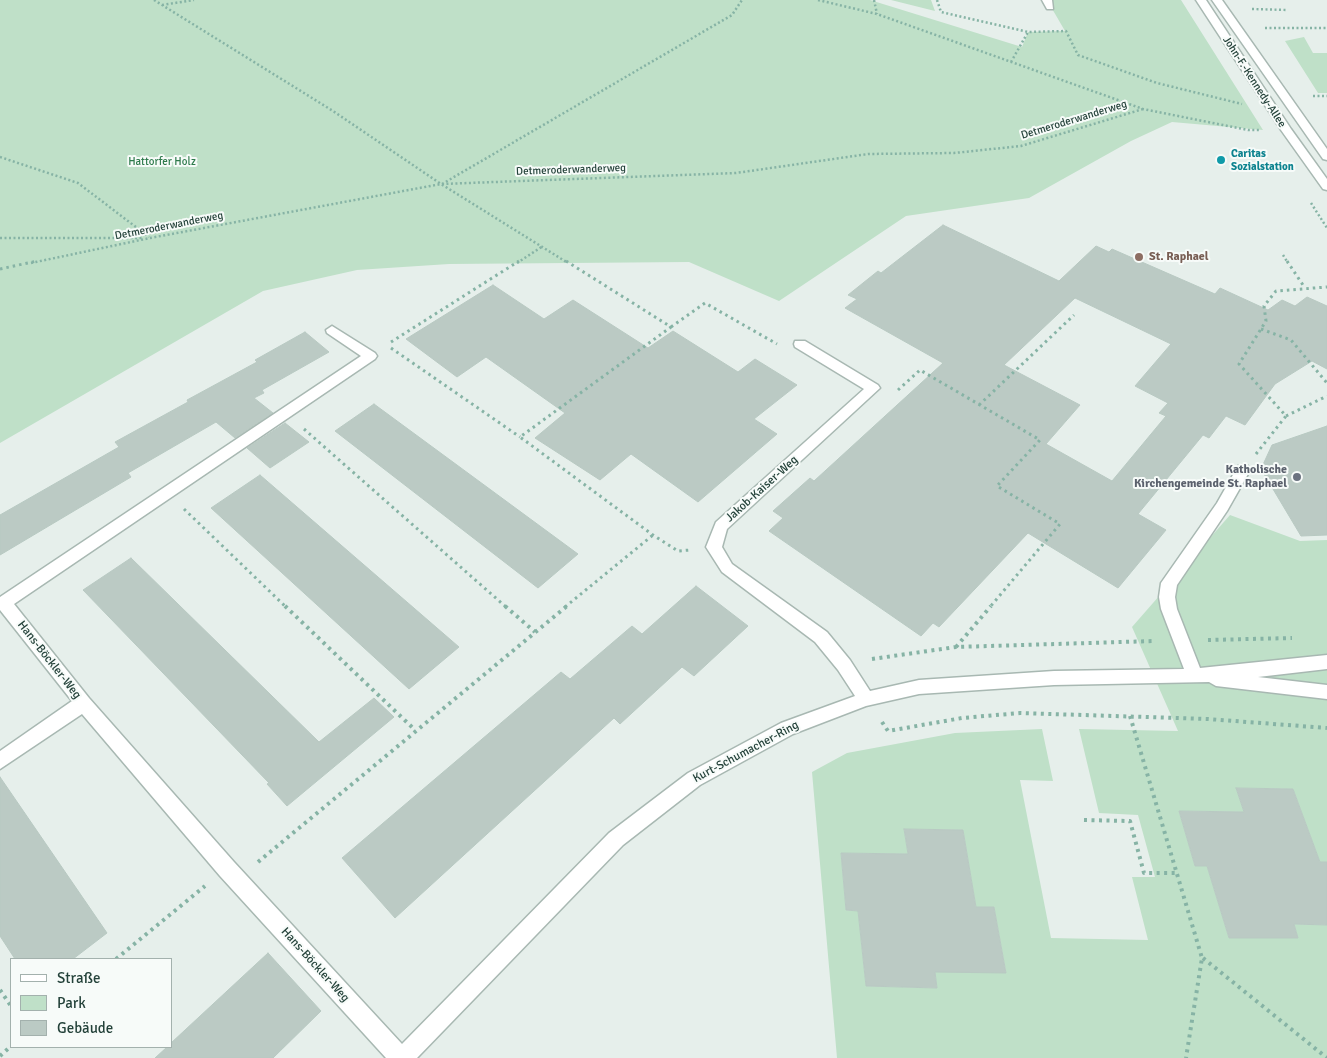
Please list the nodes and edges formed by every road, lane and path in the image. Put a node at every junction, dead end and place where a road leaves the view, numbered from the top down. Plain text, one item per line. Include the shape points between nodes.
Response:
1 (154, 0) edge
2 (194, 0) edge
3 (742, 0) edge
4 (818, 0) edge
5 (874, 0) edge
6 (937, 0) edge
7 (1201, 0) edge
8 (1217, 0) edge
9 (162, 5) junction
10 (1248, 9) dead end
11 (1288, 10) dead end
12 (877, 14) junction
13 (1263, 28) dead end
14 (1327, 28) edge
15 (1028, 32) junction
16 (1011, 62) junction
17 (1312, 96) dead end
18 (1327, 96) edge
19 (1245, 104) dead end
20 (1143, 109) junction
21 (1297, 115) junction
22 (1277, 116) junction
23 (1286, 130) junction
24 (0, 157) edge
25 (1327, 157) edge
26 (441, 184) junction
27 (1327, 187) edge
28 (0, 238) edge
29 (150, 238) junction
30 (542, 246) junction
31 (1283, 255) dead end
32 (0, 269) edge
33 (1327, 287) edge
34 (1305, 288) junction
35 (1074, 315) dead end
36 (671, 326) junction
37 (1261, 329) junction
38 (332, 330) dead end
39 (800, 344) joint
40 (1327, 383) edge
41 (873, 388) junction
42 (1327, 396) edge
43 (980, 405) junction
44 (286, 413) junction
45 (1286, 416) junction
46 (520, 438) junction
47 (1243, 470) joint
48 (166, 493) junction
49 (653, 534) junction
50 (714, 547) junction
51 (535, 632) junction
52 (1301, 637) dead end
53 (1181, 641) junction
54 (956, 647) junction
55 (1327, 662) edge
56 (844, 665) junction
57 (1195, 676) junction
58 (1327, 692) edge
59 (866, 699) junction
60 (83, 703) junction
61 (1130, 716) junction
62 (1327, 728) edge
63 (415, 730) junction
64 (0, 761) edge
65 (1084, 820) dead end
66 (1177, 873) junction
67 (232, 874) junction
68 (117, 958) edge
69 (1202, 958) junction
70 (0, 990) edge
71 (10, 1005) edge
72 (10, 1047) edge
73 (0, 1056) edge
74 (401, 1058) edge
75 (1186, 1058) edge
76 (1327, 1058) edge

1 - 9 path
2 - 9 path
3 - 26 path via 732,16
4 - 12 path
5 - 12 path
6 - 15 path via 941,12
7 - 22 street, John-F.-Kennedy-Allee
8 - 21 street, John-F.-Kennedy-Allee
9 - 26 path via 332,111
10 - 11 path
12 - 16 path
13 - 14 path
15 - 16 path
15 - 19 path via 1066,31 1078,55 1157,83
16 - 20 path
17 - 18 path
20 - 23 path via 1248,130
20 - 26 path, Detmeroderwanderweg via 1021,146 954,153 868,154 736,173
21 - 22 street
21 - 25 street, John-F.-Kennedy-Allee
22 - 23 street, John-F.-Kennedy-Allee
23 - 27 street, John-F.-Kennedy-Allee
24 - 29 path via 78,183
26 - 29 path, Detmeroderwanderweg
26 - 30 path
28 - 29 path
29 - 32 path, Detmeroderwanderweg
30 - 36 path
30 - 46 path via 386,345
31 - 34 path
33 - 34 path
34 - 37 path via 1276,291 1264,306 1266,321
35 - 43 path
36 - 39 path via 704,303 780,346
36 - 46 path
37 - 40 path via 1291,340
37 - 45 path via 1239,364
38 - 44 street, Hans-Böckler-Weg via 370,356
39 - 41 street
41 - 43 path via 898,390 920,370
41 - 50 street, Jakob-Kaiser-Weg via 721,526
42 - 45 path
43 - 54 path via 1040,440 997,486 1060,524
44 - 48 street, Hans-Böckler-Weg
44 - 51 path
45 - 47 path
46 - 49 path
47 - 53 street via 1222,507 1169,583 1169,609
48 - 60 street, Hans-Böckler-Weg via 4,603
48 - 63 path
49 - 50 path via 678,551
49 - 51 path
50 - 56 street via 727,568 821,637
51 - 63 path
52 - 53 path
53 - 54 path
53 - 57 street
54 - 56 path
55 - 57 street, Kurt-Schumacher-Ring
56 - 59 street
57 - 58 street, Kurt-Schumacher-Ring
57 - 59 street, Kurt-Schumacher-Ring via 986,681 919,687
59 - 61 path via 888,731 962,718 1020,713
59 - 74 street, Kurt-Schumacher-Ring via 787,728 694,779 616,839
60 - 64 street
60 - 67 street, Hans-Böckler-Weg
61 - 62 path
61 - 66 path
63 - 67 path
65 - 66 path via 1130,821 1144,873
66 - 69 path
67 - 68 path
67 - 74 street, Hans-Böckler-Weg
69 - 75 path
69 - 76 path
70 - 71 path
72 - 73 path

